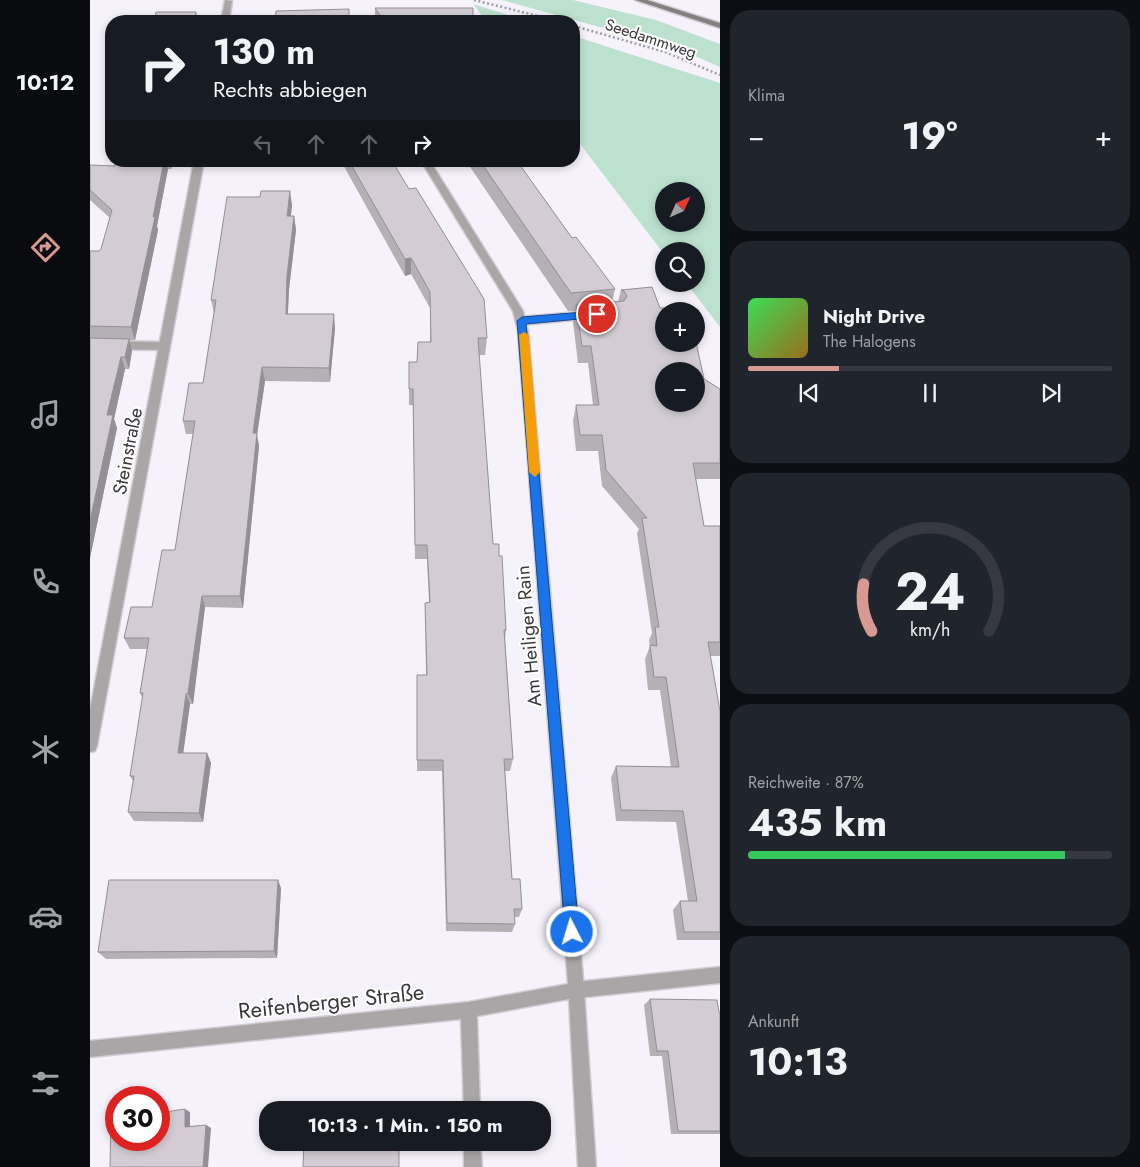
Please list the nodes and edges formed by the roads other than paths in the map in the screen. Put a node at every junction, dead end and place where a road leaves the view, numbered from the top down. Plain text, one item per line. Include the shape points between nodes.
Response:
1 (639, 0) edge
2 (228, 1) edge
3 (226, 15) edge
4 (720, 26) edge
5 (198, 167) edge
6 (429, 167) edge
7 (606, 314) edge
8 (522, 321) junction
9 (90, 345) edge
10 (164, 346) junction
11 (90, 746) edge
12 (720, 975) edge
13 (576, 990) junction
14 (469, 1010) junction
15 (90, 1049) edge
16 (472, 1101) edge
17 (472, 1151) edge
18 (473, 1167) edge
19 (587, 1167) edge

1 - 4 main road
2 - 3 street
5 - 10 street, Steinstraße
6 - 8 street, Am Heiligen Rain
7 - 8 street
8 - 13 street, Am Heiligen Rain
9 - 10 street
10 - 11 street, Steinstraße
12 - 13 street
13 - 14 street, Reifenberger Straße
13 - 19 street, Am Heiligen Rain
14 - 15 street, Reifenberger Straße
14 - 16 street
17 - 18 street

